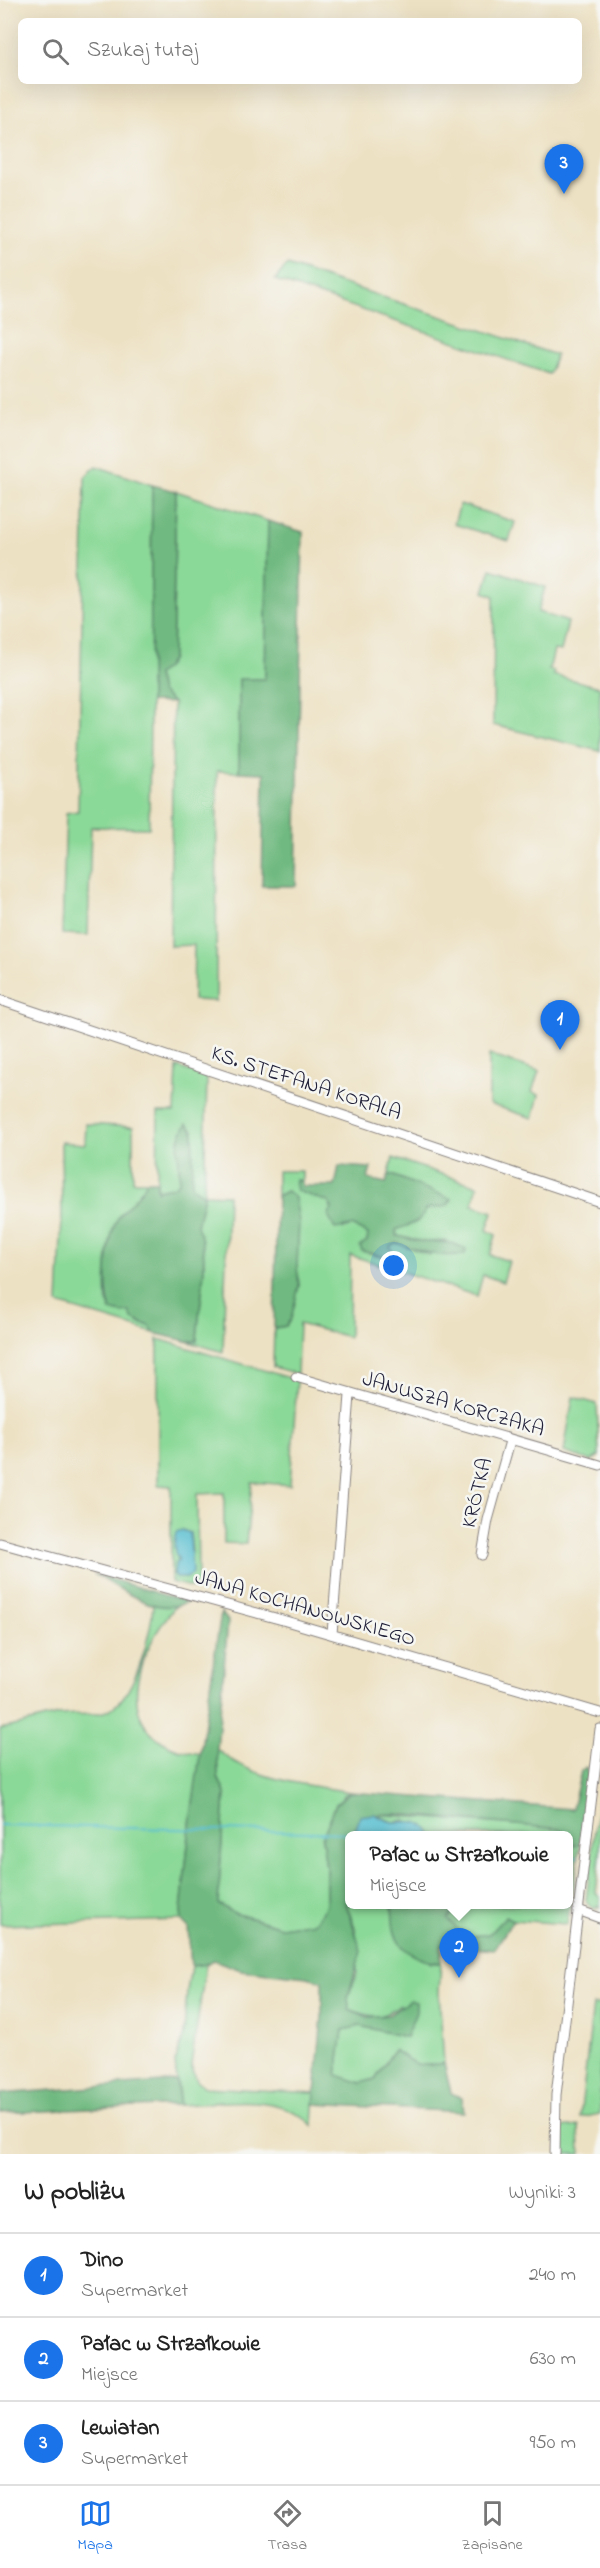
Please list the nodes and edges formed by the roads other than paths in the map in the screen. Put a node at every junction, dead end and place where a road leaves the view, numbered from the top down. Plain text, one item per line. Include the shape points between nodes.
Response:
1 (0, 1000) edge
2 (600, 1203) edge
3 (296, 1377) dead end
4 (350, 1395) junction
5 (510, 1441) junction
6 (600, 1466) edge
7 (0, 1543) edge
8 (482, 1555) dead end
9 (332, 1634) junction
10 (600, 1713) edge
11 (600, 1730) edge
12 (599, 1752) edge
13 (578, 1910) junction
14 (600, 1918) edge
15 (555, 2154) edge

1 - 2 street, KS. STEFANA KORALA
3 - 4 street, JANUSZA KORCZAKA
4 - 5 street, JANUSZA KORCZAKA
4 - 9 street
5 - 6 street, JANUSZA KORCZAKA
5 - 8 street, KRÓTKA
7 - 9 street, JANA KOCHANOWSKIEGO
9 - 10 street, JANA KOCHANOWSKIEGO
11 - 12 street
12 - 13 street
13 - 14 street
13 - 15 street via 556,2095

